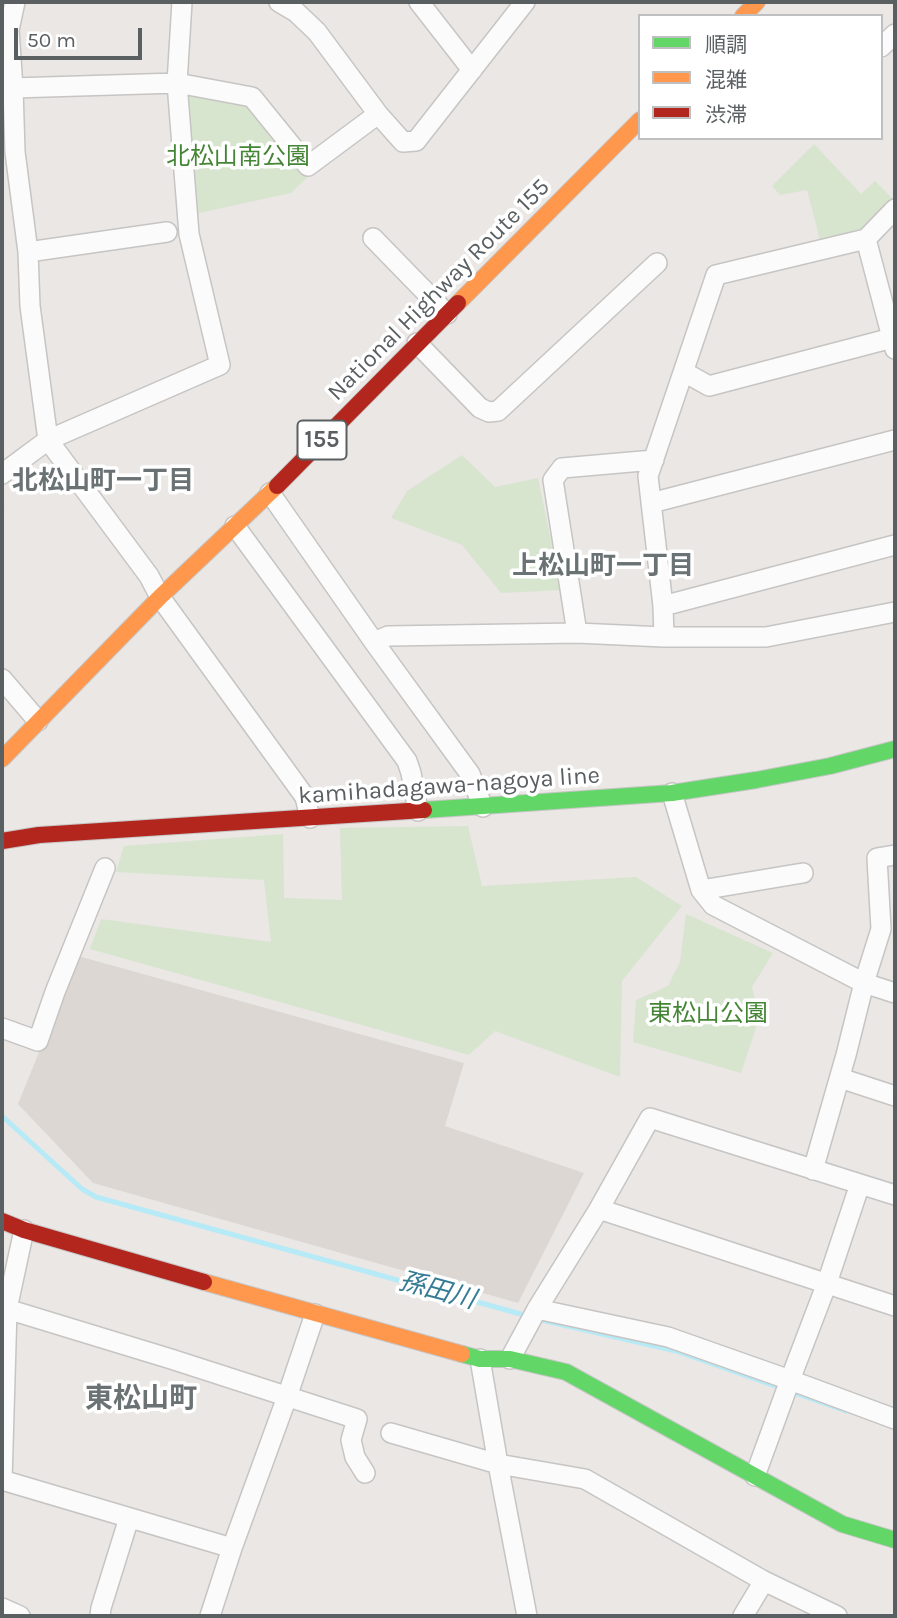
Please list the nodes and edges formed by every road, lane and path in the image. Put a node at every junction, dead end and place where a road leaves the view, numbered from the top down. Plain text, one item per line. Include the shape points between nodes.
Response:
1 (15, 2) edge
2 (182, 2) edge
3 (279, 2) edge
4 (419, 2) edge
5 (525, 2) edge
6 (472, 70) junction
7 (177, 83) junction
8 (13, 88) junction
9 (379, 114) junction
10 (638, 122) edge
11 (8, 152) edge
12 (895, 209) edge
13 (167, 232) dead end
14 (373, 238) dead end
15 (866, 239) junction
16 (28, 253) junction
17 (657, 263) dead end
18 (447, 314) junction
19 (417, 343) junction
20 (894, 344) edge
21 (684, 372) junction
22 (48, 440) junction
23 (895, 440) edge
24 (654, 460) junction
25 (2, 474) edge
26 (270, 493) junction
27 (651, 503) junction
28 (235, 526) junction
29 (895, 545) edge
30 (160, 597) junction
31 (663, 606) junction
32 (895, 612) edge
33 (577, 633) junction
34 (664, 637) junction
35 (374, 642) junction
36 (2, 679) edge
37 (38, 721) junction
38 (895, 749) edge
39 (2, 758) edge
40 (672, 793) junction
41 (483, 807) junction
42 (418, 811) junction
43 (310, 818) junction
44 (2, 841) edge
45 (895, 855) edge
46 (105, 868) dead end
47 (803, 873) dead end
48 (701, 890) junction
49 (864, 984) junction
50 (895, 993) edge
51 (2, 1028) edge
52 (839, 1077) junction
53 (895, 1096) edge
54 (813, 1170) junction
55 (860, 1184) junction
56 (895, 1195) edge
57 (599, 1209) junction
58 (2, 1221) edge
59 (24, 1230) junction
60 (827, 1283) junction
61 (895, 1306) edge
62 (4, 1310) edge
63 (315, 1314) junction
64 (533, 1315) junction
65 (480, 1359) junction
66 (510, 1359) junction
67 (787, 1387) junction
68 (287, 1397) junction
69 (895, 1419) edge
70 (391, 1433) dead end
71 (498, 1464) junction
72 (365, 1473) dead end
73 (755, 1476) junction
74 (2, 1481) edge
75 (130, 1518) junction
76 (895, 1541) edge
77 (232, 1548) junction
78 (764, 1581) junction
79 (2, 1608) edge
80 (20, 1616) edge
81 (100, 1616) edge
82 (210, 1616) edge
83 (527, 1616) edge
84 (743, 1616) edge
85 (837, 1616) edge

1 - 8 street via 9,30
2 - 7 street
3 - 9 street via 317,32
4 - 6 street
5 - 6 street
6 - 9 street via 416,141 403,142
7 - 8 street
7 - 9 street via 252,97 308,166
7 - 22 street via 189,234 220,365
8 - 11 street
10 - 18 main road, National Highway Route 155 / 155
11 - 16 street
12 - 15 street
13 - 16 street
14 - 18 street
15 - 20 street
15 - 21 street via 716,275
16 - 22 street via 30,306
17 - 19 street via 498,411 480,408
18 - 19 main road, National Highway Route 155 / 155
19 - 26 main road, National Highway Route 155 / 155
20 - 21 street via 709,386
21 - 24 street
22 - 25 street
22 - 30 street
23 - 27 street
24 - 27 street via 648,476
24 - 33 street via 562,468 553,480
26 - 28 main road, National Highway Route 155 / 155
26 - 35 street
27 - 31 street
28 - 30 main road, National Highway Route 155 / 155
28 - 42 street via 407,761
29 - 31 street
30 - 37 main road, National Highway Route 155 / 155
30 - 43 street via 305,797
31 - 34 street
32 - 34 street via 766,636
33 - 34 street
33 - 35 street via 388,636
35 - 41 street via 470,774
36 - 37 street
37 - 39 main road, National Highway Route 155 / 155
38 - 40 main road, kamihadagawa-nagoya line via 830,766
40 - 41 main road, kamihadagawa-nagoya line
40 - 48 street
41 - 42 main road, kamihadagawa-nagoya line
42 - 43 main road, kamihadagawa-nagoya line
43 - 44 main road, kamihadagawa-nagoya line
45 - 49 street via 877,859 881,929
46 - 51 street via 38,1041
47 - 48 street
48 - 49 street via 713,905
49 - 50 street
49 - 52 street
52 - 53 street
52 - 54 street
54 - 55 street
54 - 57 street via 650,1118
55 - 56 street
55 - 60 street
57 - 60 street
57 - 64 street
58 - 59 main road
59 - 62 street
59 - 63 main road
60 - 61 street
60 - 67 street
62 - 68 street
62 - 74 street
63 - 65 main road
63 - 68 street
64 - 66 street
64 - 67 street via 668,1338
65 - 66 main road
65 - 71 street
66 - 73 main road via 566,1372
67 - 69 street
67 - 73 street
68 - 72 street via 357,1419 351,1440
68 - 77 street
70 - 71 street
71 - 78 street via 585,1479
71 - 83 street
73 - 76 main road via 842,1524
74 - 75 street
75 - 77 street
75 - 81 street
77 - 82 street
78 - 84 street
78 - 85 street
79 - 80 street

